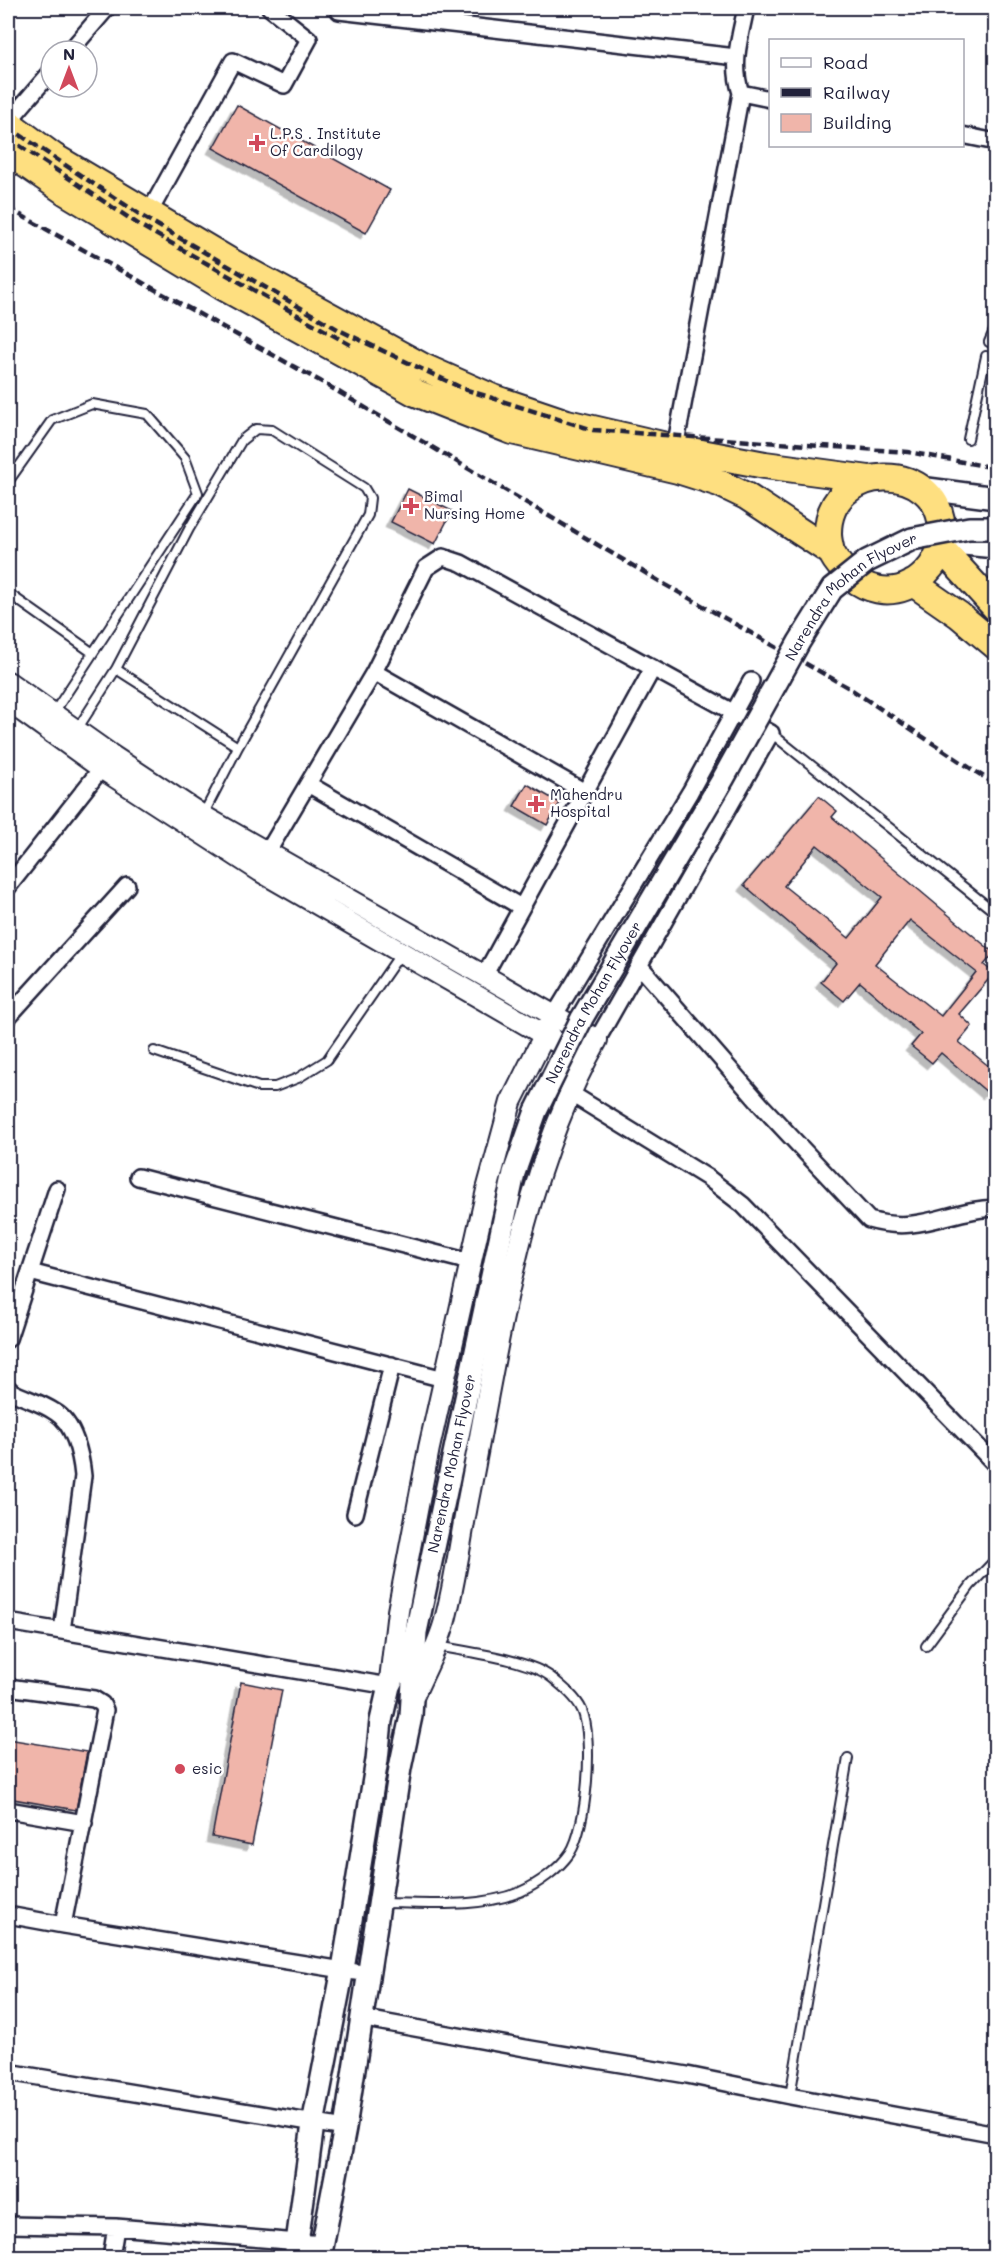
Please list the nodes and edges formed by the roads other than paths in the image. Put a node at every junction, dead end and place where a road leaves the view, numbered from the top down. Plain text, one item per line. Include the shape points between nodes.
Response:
1 (107, 8) edge
2 (270, 8) edge
3 (746, 8) edge
4 (339, 11) dead end
5 (80, 39) edge
6 (736, 57) junction
7 (39, 86) edge
8 (741, 93) junction
9 (769, 99) edge
10 (8, 123) edge
11 (964, 135) edge
12 (996, 141) edge
13 (8, 152) edge
14 (149, 213) junction
15 (996, 326) edge
16 (989, 342) dead end
17 (986, 356) dead end
18 (968, 439) dead end
19 (675, 448) junction
20 (869, 479) junction
21 (8, 482) edge
22 (920, 488) junction
23 (996, 498) edge
24 (996, 528) edge
25 (942, 545) junction
26 (996, 547) edge
27 (831, 552) junction
28 (913, 583) junction
29 (8, 593) edge
30 (996, 608) edge
31 (996, 646) edge
32 (93, 654) junction
33 (653, 668) junction
34 (116, 669) junction
35 (374, 672) junction
36 (751, 681) dead end
37 (8, 682) edge
38 (8, 701) edge
39 (734, 712) junction
40 (53, 714) junction
41 (76, 731) junction
42 (771, 733) junction
43 (238, 747) junction
44 (106, 762) junction
45 (308, 784) junction
46 (585, 792) junction
47 (203, 816) junction
48 (267, 853) junction
49 (127, 886) dead end
50 (8, 887) edge
51 (521, 907) junction
52 (996, 913) edge
53 (401, 953) junction
54 (639, 965) junction
55 (484, 976) junction
56 (554, 1016) junction
57 (8, 1017) edge
58 (544, 1036) junction
59 (597, 1041) junction
60 (154, 1051) dead end
61 (586, 1059) junction
62 (570, 1093) junction
63 (138, 1177) dead end
64 (57, 1189) dead end
65 (996, 1208) edge
66 (470, 1262) junction
67 (30, 1272) junction
68 (8, 1339) edge
69 (392, 1365) junction
70 (444, 1379) junction
71 (8, 1388) edge
72 (996, 1465) edge
73 (355, 1514) dead end
74 (996, 1559) edge
75 (8, 1622) edge
76 (62, 1631) junction
77 (416, 1632) junction
78 (436, 1646) junction
79 (926, 1646) dead end
80 (389, 1686) junction
81 (8, 1687) edge
82 (412, 1700) junction
83 (848, 1758) dead end
84 (8, 1810) edge
85 (84, 1823) junction
86 (379, 1903) junction
87 (8, 1915) edge
88 (63, 1925) junction
89 (342, 1969) junction
90 (368, 1974) junction
91 (360, 2018) junction
92 (8, 2072) edge
93 (790, 2096) junction
94 (314, 2124) junction
95 (345, 2128) junction
96 (996, 2134) edge
97 (8, 2225) edge
98 (116, 2228) junction
99 (296, 2250) edge
100 (322, 2251) edge
101 (111, 2258) edge

1 - 5 street
2 - 14 street via 309,39 284,85 233,61
3 - 6 street
4 - 6 street
6 - 8 street
7 - 10 street
8 - 9 street
8 - 19 street
10 - 14 highway via 54,157
11 - 12 street
13 - 27 highway via 66,192 222,286 416,393 512,431 719,483 746,496
14 - 19 highway via 423,368 493,398 567,423
15 - 16 lane
17 - 18 lane
19 - 20 highway
20 - 22 highway via 904,479
20 - 27 highway via 852,487 839,500 828,534
21 - 32 lane via 52,420 92,404 147,414 185,458 198,493
22 - 23 main road
22 - 25 highway via 939,512
24 - 77 main road, Narendra Mohan Flyover, bridge via 969,528 912,539 867,561 832,589 582,1018 536,1111 512,1185
25 - 26 main road
25 - 28 highway via 926,574
25 - 30 highway
27 - 28 highway via 845,573 865,586 898,589
28 - 31 highway
29 - 32 lane
32 - 40 lane
33 - 35 street via 461,563 443,557 426,568
33 - 39 street
33 - 46 street
34 - 41 lane
34 - 43 lane
34 - 43 lane via 189,529 242,440 256,429 272,430 364,488 370,498 368,515
35 - 45 street
35 - 46 street
36 - 39 street
37 - 40 street
38 - 44 street
39 - 42 street
39 - 56 street
40 - 41 street
41 - 44 street
42 - 52 lane
42 - 54 street
43 - 47 lane
44 - 47 street
44 - 50 street
44 - 53 street via 260,871
45 - 48 street
45 - 51 street
46 - 51 street
47 - 48 street
48 - 55 street
49 - 57 street
51 - 55 street
53 - 58 street
53 - 60 lane via 327,1060 283,1084 259,1087
54 - 59 street
54 - 65 street via 762,1106 869,1220 902,1226
55 - 56 street
56 - 58 street
56 - 59 street
58 - 61 street
58 - 66 street via 511,1102
59 - 61 street
61 - 62 street
62 - 72 street via 708,1178 743,1205
62 - 78 street via 542,1163 513,1272 444,1624
63 - 66 street
64 - 67 street
66 - 70 street
67 - 68 street
67 - 69 street
69 - 70 street
69 - 73 street
70 - 80 street via 398,1611
71 - 76 street via 64,1419 81,1460
74 - 79 lane via 971,1584
75 - 76 street
76 - 80 street
77 - 80 main road, Narendra Mohan Flyover
77 - 82 main road, Narendra Mohan Flyover
78 - 82 street
78 - 86 lane via 527,1665 549,1676 574,1698 586,1724 589,1752 580,1829 570,1852 552,1872 521,1891 488,1902
80 - 89 main road, Narendra Mohan Flyover
81 - 85 street via 102,1704 105,1710
82 - 86 main road, Narendra Mohan Flyover
83 - 93 lane
84 - 85 street
85 - 88 street
86 - 90 main road, Narendra Mohan Flyover
87 - 88 street
88 - 89 street
89 - 90 street
89 - 94 main road, Narendra Mohan Flyover
90 - 91 main road, Narendra Mohan Flyover
91 - 93 street
91 - 95 main road, Narendra Mohan Flyover
92 - 94 street
93 - 96 street
94 - 95 street
94 - 99 main road, Narendra Mohan Flyover
95 - 100 main road, Narendra Mohan Flyover
97 - 98 street
98 - 99 street
98 - 101 street
99 - 100 street

